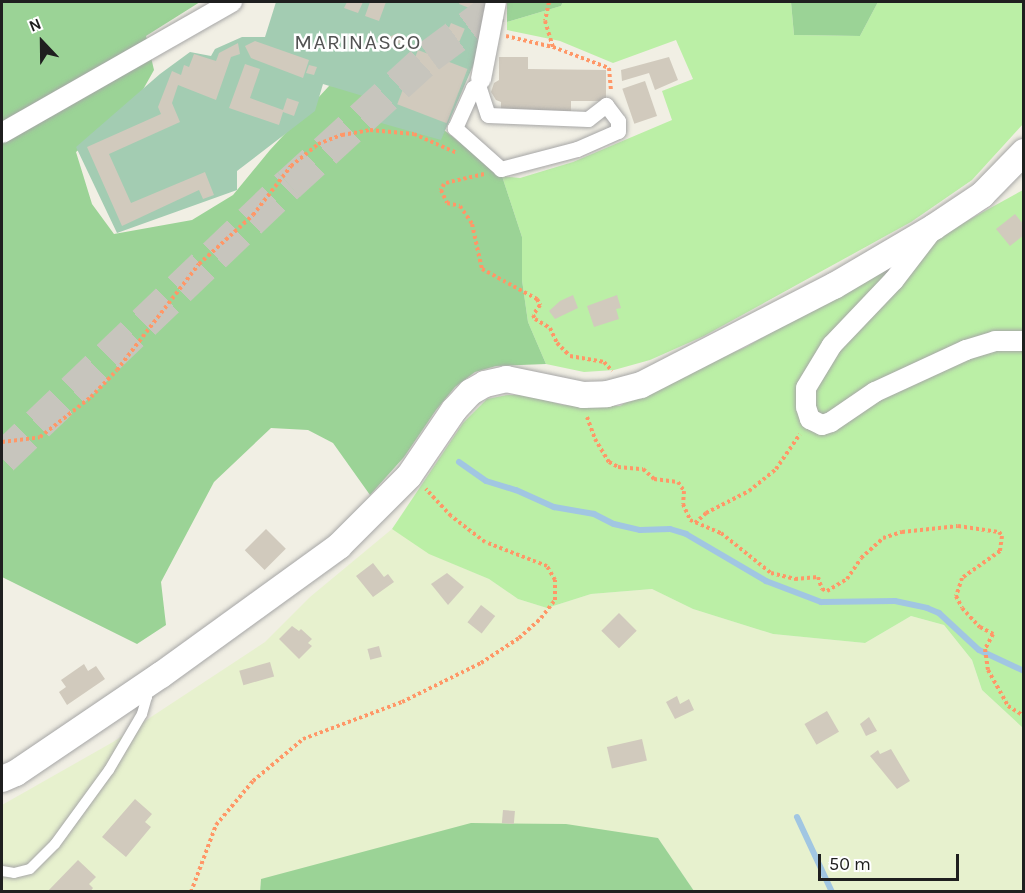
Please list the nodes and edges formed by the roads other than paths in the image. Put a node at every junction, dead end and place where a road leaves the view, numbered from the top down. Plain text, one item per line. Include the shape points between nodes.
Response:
1 (232, 2) edge
2 (495, 2) edge
3 (481, 79) dead end
4 (606, 105) joint
5 (2, 133) edge
6 (1023, 152) edge
7 (934, 227) junction
8 (1023, 341) edge
9 (147, 684) junction
10 (2, 779) edge
11 (2, 871) edge

1 - 5 street
2 - 3 street
4 - 4 street via 588,119 488,115 479,88 473,88 455,128 501,169 577,149 618,131 618,121
6 - 7 street via 982,195
7 - 8 street via 894,280 832,345 806,388 810,419 822,425 831,422 875,392 966,350 995,341
7 - 9 street via 834,286 641,385 608,394 584,395 506,380 485,384 471,392 409,476 339,546
9 - 10 street
9 - 11 lane via 147,697 136,723 109,770 56,844 30,869

